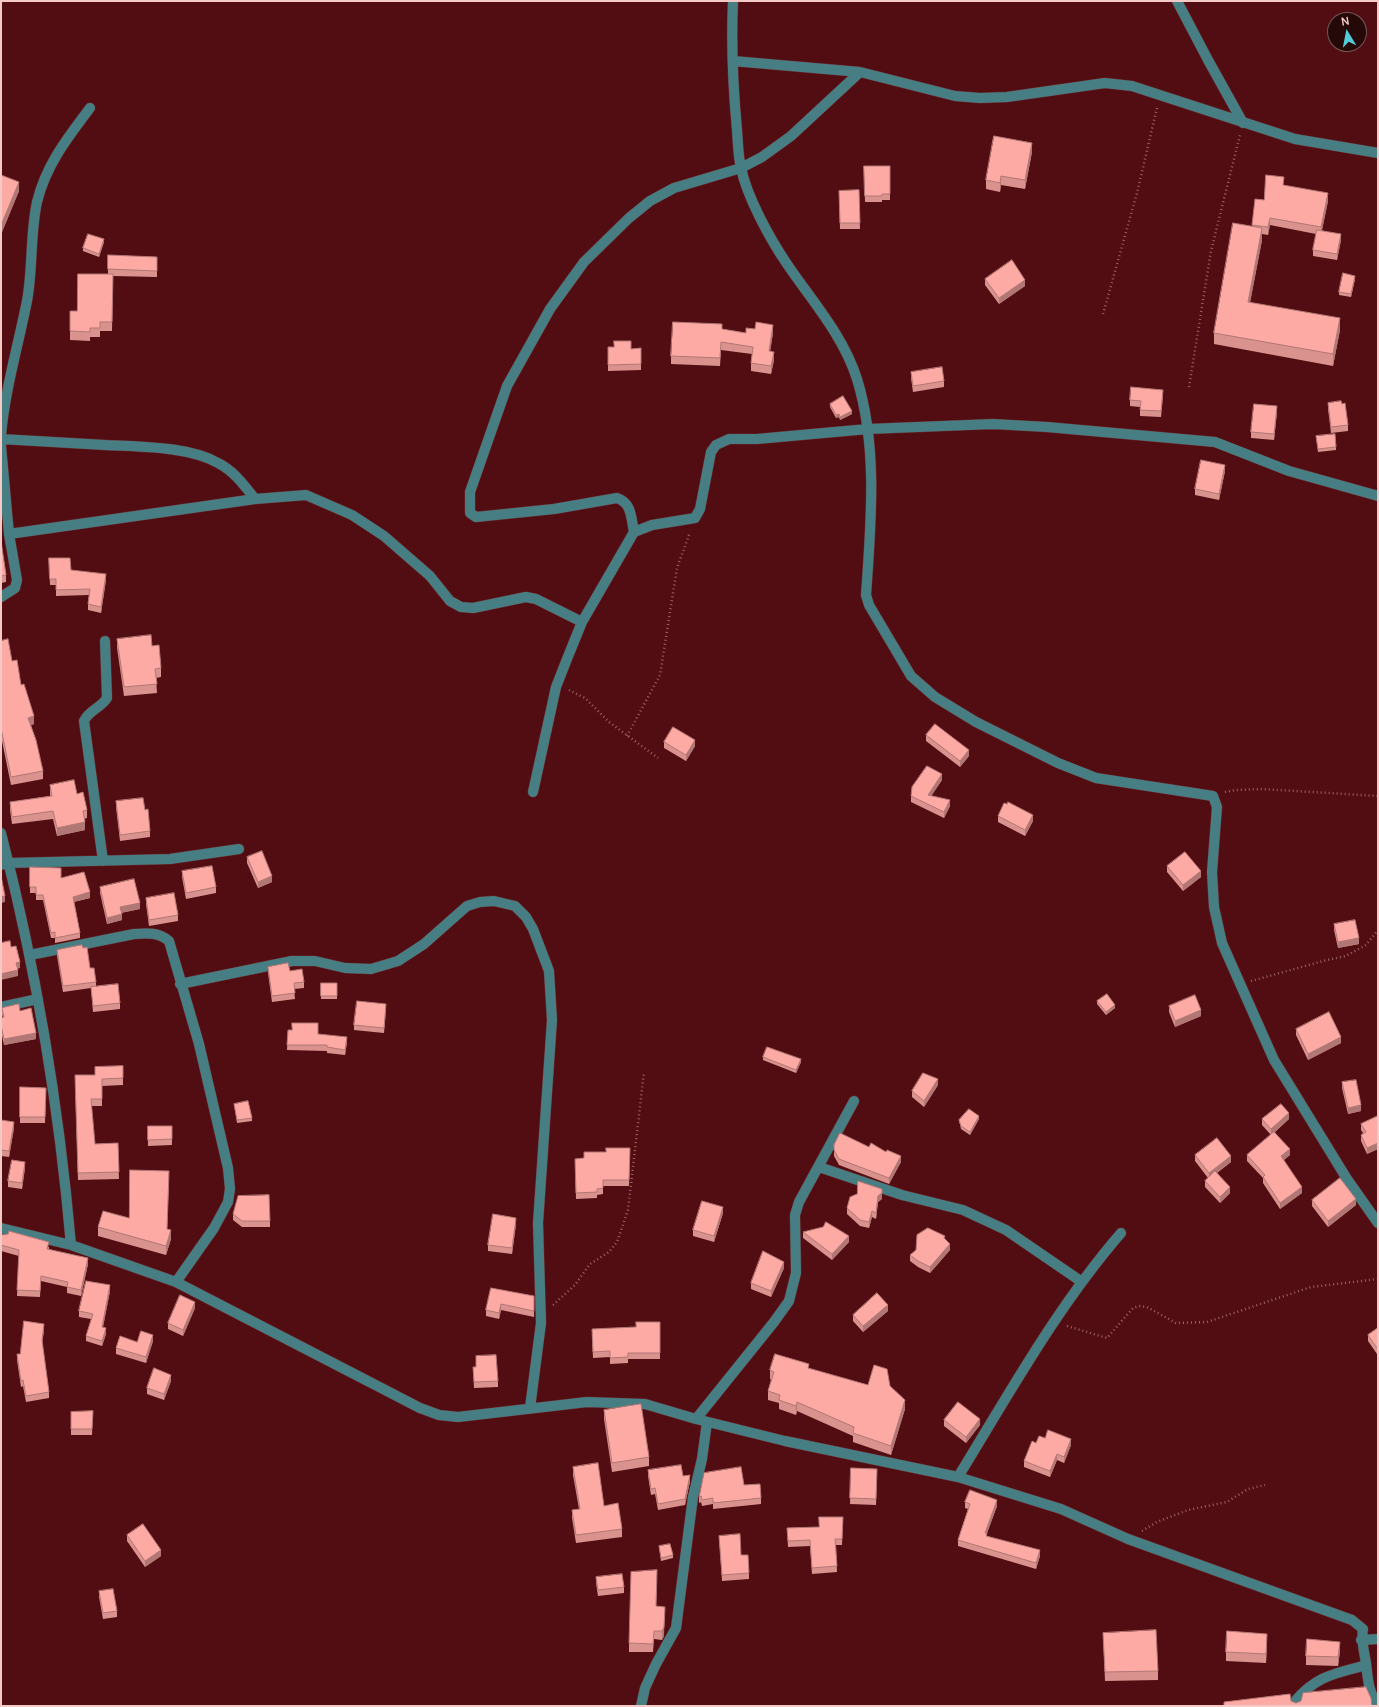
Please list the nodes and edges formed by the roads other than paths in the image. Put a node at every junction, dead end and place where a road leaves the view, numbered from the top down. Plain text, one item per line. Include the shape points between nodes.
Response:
1 (733, 1) edge
2 (1177, 1) edge
3 (733, 61) junction
4 (860, 72) junction
5 (90, 108) dead end
6 (1244, 123) junction
7 (1378, 153) edge
8 (741, 168) junction
9 (868, 429) junction
10 (1, 436) edge
11 (1, 439) edge
12 (1, 446) edge
13 (1, 459) edge
14 (1378, 496) edge
15 (255, 499) junction
16 (634, 532) junction
17 (9, 534) junction
18 (1, 597) edge
19 (582, 622) junction
20 (105, 641) dead end
21 (533, 792) dead end
22 (1, 833) edge
23 (239, 849) dead end
24 (103, 861) junction
25 (5, 864) edge
26 (30, 955) junction
27 (180, 984) junction
28 (38, 999) junction
29 (1, 1007) edge
30 (854, 1101) dead end
31 (819, 1167) junction
32 (1378, 1223) edge
33 (1, 1228) edge
34 (1121, 1233) dead end
35 (71, 1245) junction
36 (176, 1282) junction
37 (1082, 1282) junction
38 (530, 1408) junction
39 (696, 1419) junction
40 (707, 1422) junction
41 (958, 1477) junction
42 (1378, 1639) edge
43 (1361, 1640) junction
44 (1366, 1665) junction
45 (1367, 1680) junction
46 (1378, 1691) edge
47 (641, 1706) edge
48 (1296, 1706) edge
49 (1378, 1706) edge

1 - 3 street
2 - 6 street
3 - 4 street
3 - 8 street via 733,92
4 - 6 street via 955,96 980,98 1007,97 1105,83 1132,86
4 - 8 street via 791,136 762,157
5 - 10 street via 54,156 37,202 27,299 4,408
6 - 7 street via 1295,139
8 - 9 street via 759,216 774,243 845,348 857,379
8 - 16 street via 674,188 650,201 584,262 550,309 507,386 470,492 470,513 476,517 554,509 617,498 625,500
9 - 14 street via 993,424 1215,442 1289,471
9 - 16 street via 721,441 711,452 700,509 695,518 652,525
9 - 32 street via 870,528 866,595 874,614 911,676 936,697 976,722 1052,760 1096,778 1213,796 1217,807 1212,872 1214,907 1222,943 1274,1060 1347,1179
11 - 15 street via 140,447 192,453 228,468
12 - 13 street
13 - 17 street
15 - 17 street
15 - 19 street via 306,496 352,515 384,536 430,576 450,601 461,607 474,608 526,597 536,599
16 - 19 street
17 - 18 street via 17,580 15,588
19 - 21 street via 556,687
20 - 24 street via 107,698 103,705 87,714 84,721
22 - 25 street
23 - 24 street via 170,859
24 - 25 street
25 - 26 street
26 - 27 street via 134,934 162,935 169,941
26 - 28 street
27 - 36 street via 199,1044 228,1168 230,1189 228,1202 214,1228
27 - 38 street via 292,961 315,961 345,968 371,970 398,961 424,944 467,906 480,902 494,901 515,906 526,917 549,971 552,1020 538,1223 541,1317
28 - 29 street
28 - 35 street via 59,1130
30 - 31 street
31 - 37 street via 902,1195 963,1210 1006,1230
31 - 39 street via 795,1215 796,1273 789,1301
33 - 35 street
34 - 37 street
35 - 36 street
36 - 38 street via 420,1408 439,1415 458,1417
37 - 41 street
38 - 39 street via 587,1402 645,1404
39 - 40 street
40 - 41 street
40 - 47 street via 693,1497 676,1628 645,1688
41 - 43 street via 1061,1509 1128,1539 1352,1620 1363,1629
42 - 43 street
43 - 44 street
44 - 45 street
44 - 48 street via 1318,1680 1308,1686 1296,1700
45 - 46 street
45 - 49 street via 1372,1697

